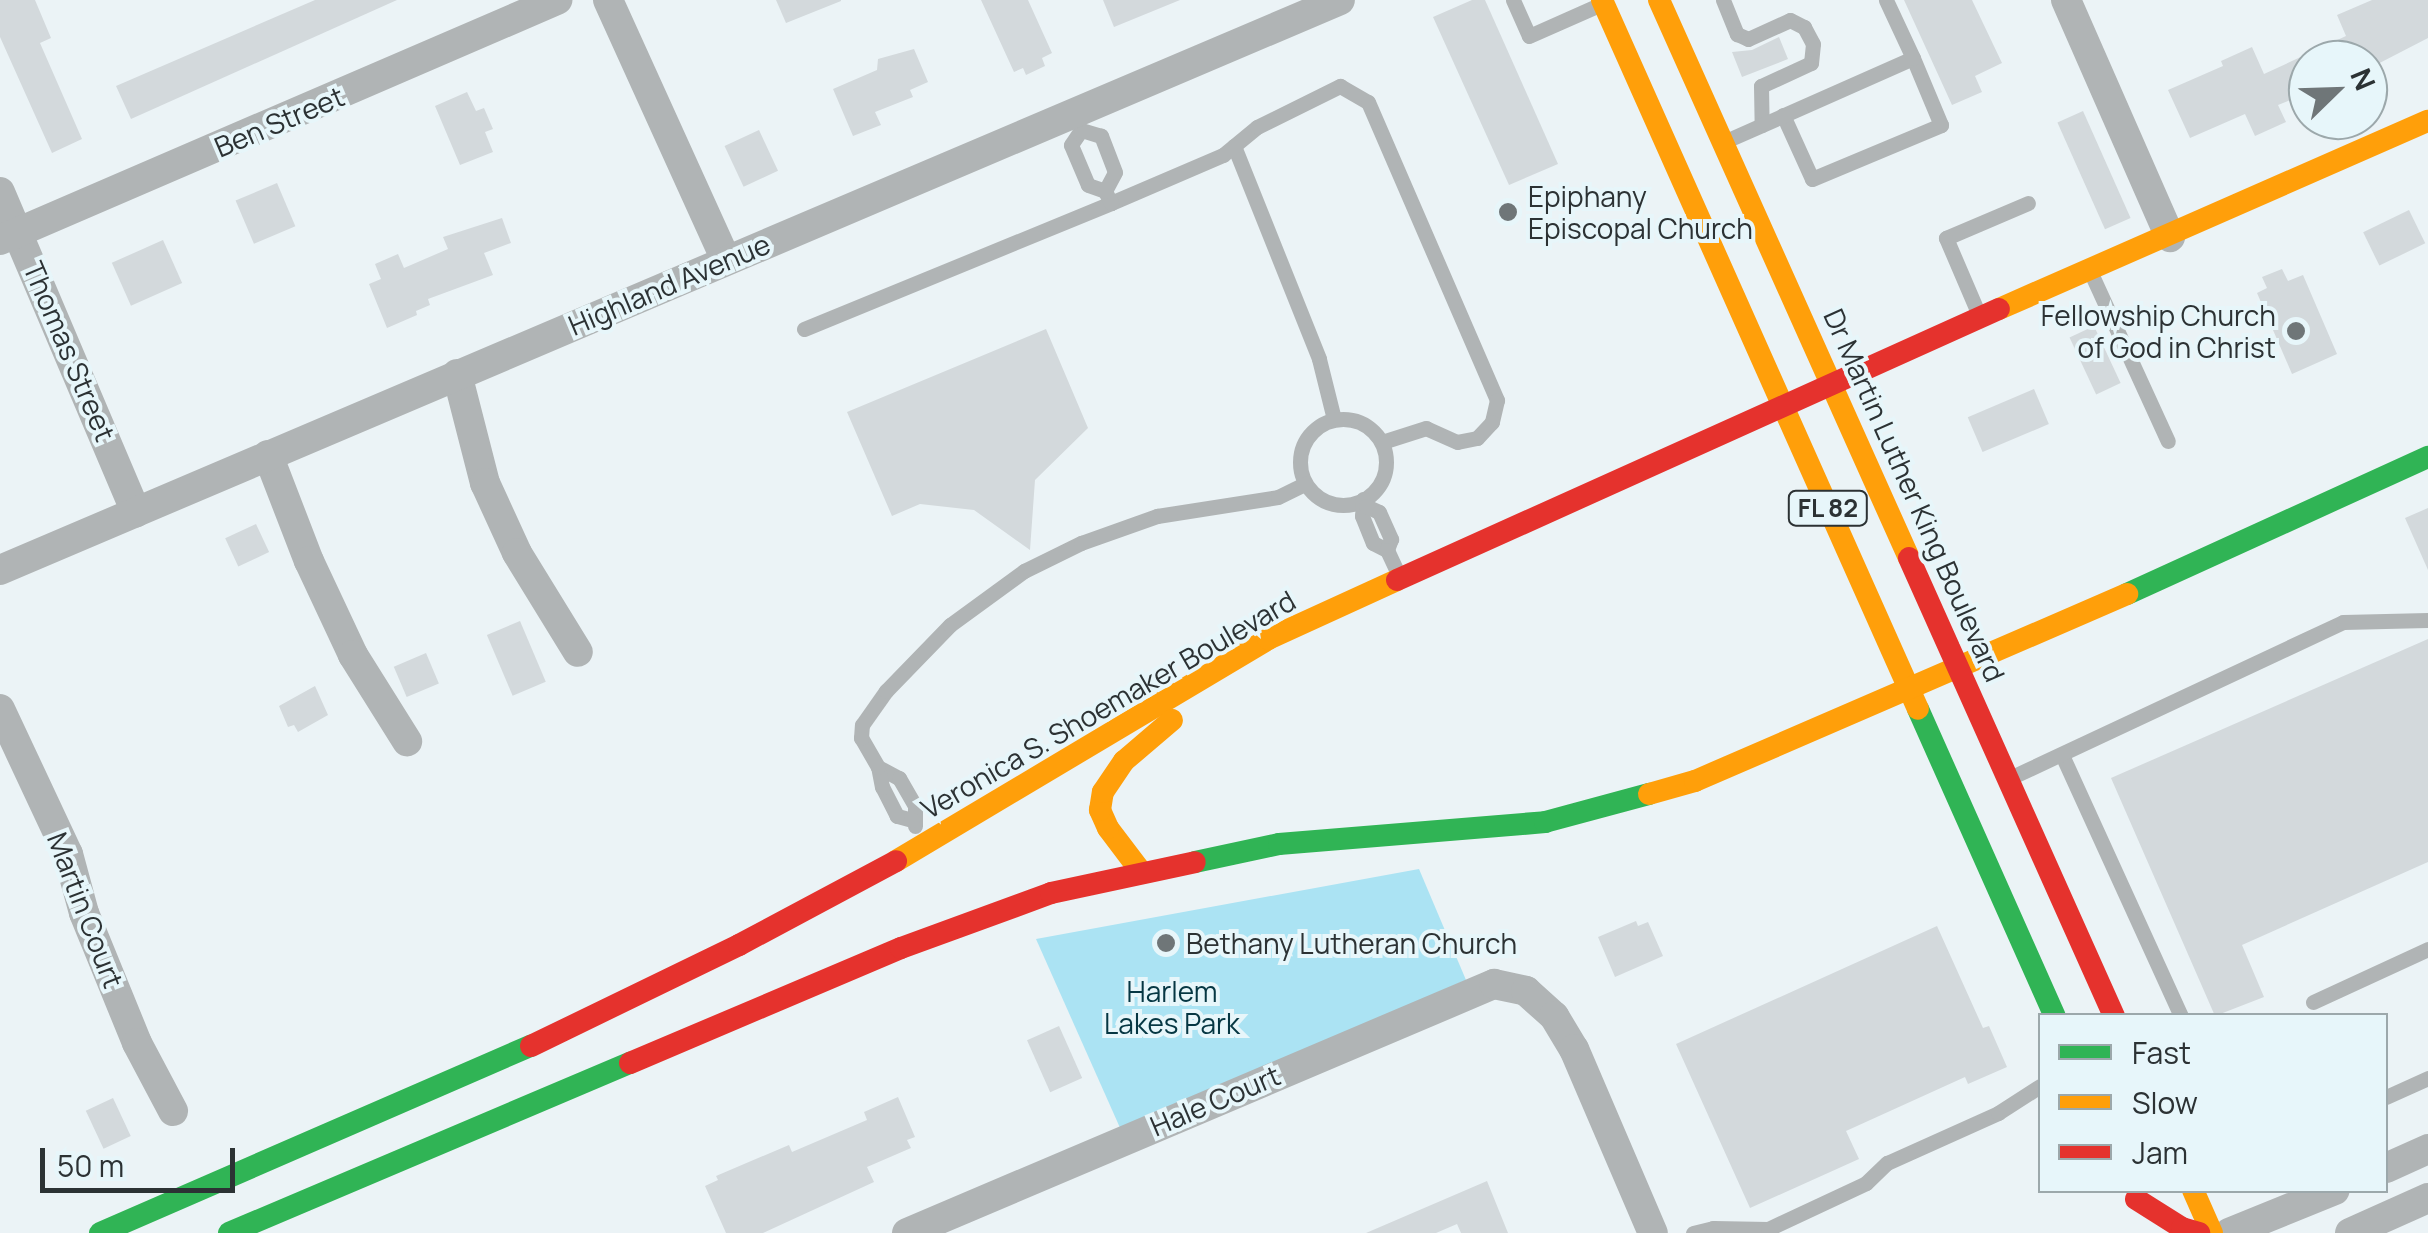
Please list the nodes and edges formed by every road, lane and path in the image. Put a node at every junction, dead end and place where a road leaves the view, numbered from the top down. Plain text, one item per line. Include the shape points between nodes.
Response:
1 (557, 0) edge
2 (608, 0) edge
3 (1340, 0) edge
4 (1513, 0) edge
5 (1659, 0) edge
6 (1722, 0) edge
7 (1886, 0) edge
8 (2066, 0) edge
9 (1602, 2) edge
10 (1913, 58) junction
11 (1784, 116) junction
12 (1078, 121) junction
13 (2428, 121) edge
14 (1762, 124) junction
15 (1724, 142) junction
16 (1234, 146) junction
17 (0, 192) edge
18 (1108, 197) junction
19 (2028, 202) dead end
20 (9, 236) edge
21 (2170, 237) junction
22 (726, 260) junction
23 (2090, 271) junction
24 (1980, 319) junction
25 (804, 330) dead end
26 (457, 374) junction
27 (1832, 384) junction
28 (1782, 404) junction
29 (1334, 419) junction
30 (2168, 441) dead end
31 (1382, 442) junction
32 (268, 455) junction
33 (2428, 457) edge
34 (1305, 484) junction
35 (1365, 503) junction
36 (136, 512) junction
37 (0, 570) edge
38 (1399, 578) junction
39 (2428, 620) edge
40 (1268, 639) junction
41 (578, 652) dead end
42 (1960, 670) junction
43 (1910, 692) junction
44 (0, 709) edge
45 (407, 741) dead end
46 (2062, 755) junction
47 (2008, 779) junction
48 (924, 846) junction
49 (1142, 873) junction
50 (2428, 950) edge
51 (2313, 1002) dead end
52 (2054, 1013) edge
53 (2113, 1013) edge
54 (2180, 1013) edge
55 (2428, 1078) edge
56 (2038, 1087) edge
57 (2388, 1096) edge
58 (173, 1112) dead end
59 (2428, 1149) edge
60 (2388, 1167) edge
61 (2194, 1193) edge
62 (2328, 1193) edge
63 (2134, 1194) edge
64 (2428, 1198) edge
65 (922, 1230) edge
66 (100, 1233) edge
67 (229, 1233) edge
68 (1653, 1233) edge
69 (1693, 1233) edge
70 (2152, 1233) edge
71 (2199, 1233) edge
72 (2212, 1233) edge
73 (2229, 1233) edge
74 (2350, 1233) edge

1 - 20 street, Ben Street
2 - 22 street
3 - 12 street, Highland Avenue
4 - 9 lane via 1528,36 1564,12
5 - 15 street, Dr Martin Luther King Boulevard / FL 82
6 - 14 lane via 1737,34 1748,40 1790,20 1804,27 1813,44 1811,63 1761,86
7 - 10 lane
8 - 21 street
9 - 28 street, FL 82
10 - 11 lane
10 - 11 lane via 1941,124 1812,180
11 - 14 lane
12 - 18 lane via 1071,145 1088,185
12 - 18 lane via 1101,136 1115,172
12 - 22 street, Highland Avenue
13 - 21 street, Veronica S. Shoemaker Boulevard
14 - 15 lane
15 - 27 street, Dr Martin Luther King Boulevard / FL 82
16 - 18 lane
16 - 29 lane via 1306,324
16 - 31 lane via 1257,127 1340,86 1368,102 1497,400 1492,422 1477,438 1458,442 1426,428
17 - 20 street, Thomas Street
18 - 25 lane
19 - 24 lane via 1946,238
20 - 36 street, Thomas Street
21 - 23 street, Veronica S. Shoemaker Boulevard
22 - 26 street, Highland Avenue
23 - 24 street, Veronica S. Shoemaker Boulevard
23 - 30 lane
24 - 27 street, Veronica S. Shoemaker Boulevard
26 - 32 street, Highland Avenue
26 - 41 street via 485,483 516,553
27 - 28 street, Veronica S. Shoemaker Boulevard
27 - 42 street, Dr Martin Luther King Boulevard / FL 82
28 - 38 street, Veronica S. Shoemaker Boulevard
28 - 43 street, FL 82
29 - 31 lane via 1362,422
29 - 34 lane via 1303,444
31 - 35 lane via 1385,472
32 - 36 street, Highland Avenue
32 - 45 street via 353,655
33 - 42 street
34 - 35 lane via 1327,502
34 - 48 lane via 1278,497 1157,516 1081,543 1024,571 950,626 886,692 860,738 898,816 912,820
35 - 38 lane via 1379,512
36 - 37 street, Highland Avenue
38 - 40 street, Veronica S. Shoemaker Boulevard
39 - 46 lane via 2343,622
40 - 48 street, Veronica S. Shoemaker Boulevard
40 - 49 street via 1124,761 1103,792 1100,810 1108,828
42 - 43 street
42 - 47 street, Dr Martin Luther King Boulevard / FL 82
43 - 49 street via 1695,782 1545,822 1280,844
43 - 52 street, FL 82
44 - 58 street, Martin Court via 68,854 84,913 137,1043
46 - 47 lane
46 - 54 lane
47 - 53 street, Dr Martin Luther King Boulevard / FL 82
48 - 66 street, Veronica S. Shoemaker Boulevard via 579,1025
49 - 67 street via 1051,892 901,948
50 - 51 lane
55 - 57 lane
56 - 69 lane via 1768,1229
59 - 60 street
61 - 72 street
62 - 73 street
63 - 70 street
63 - 71 street
64 - 74 street
65 - 68 street, Hale Court via 1494,984 1526,990 1554,1016

